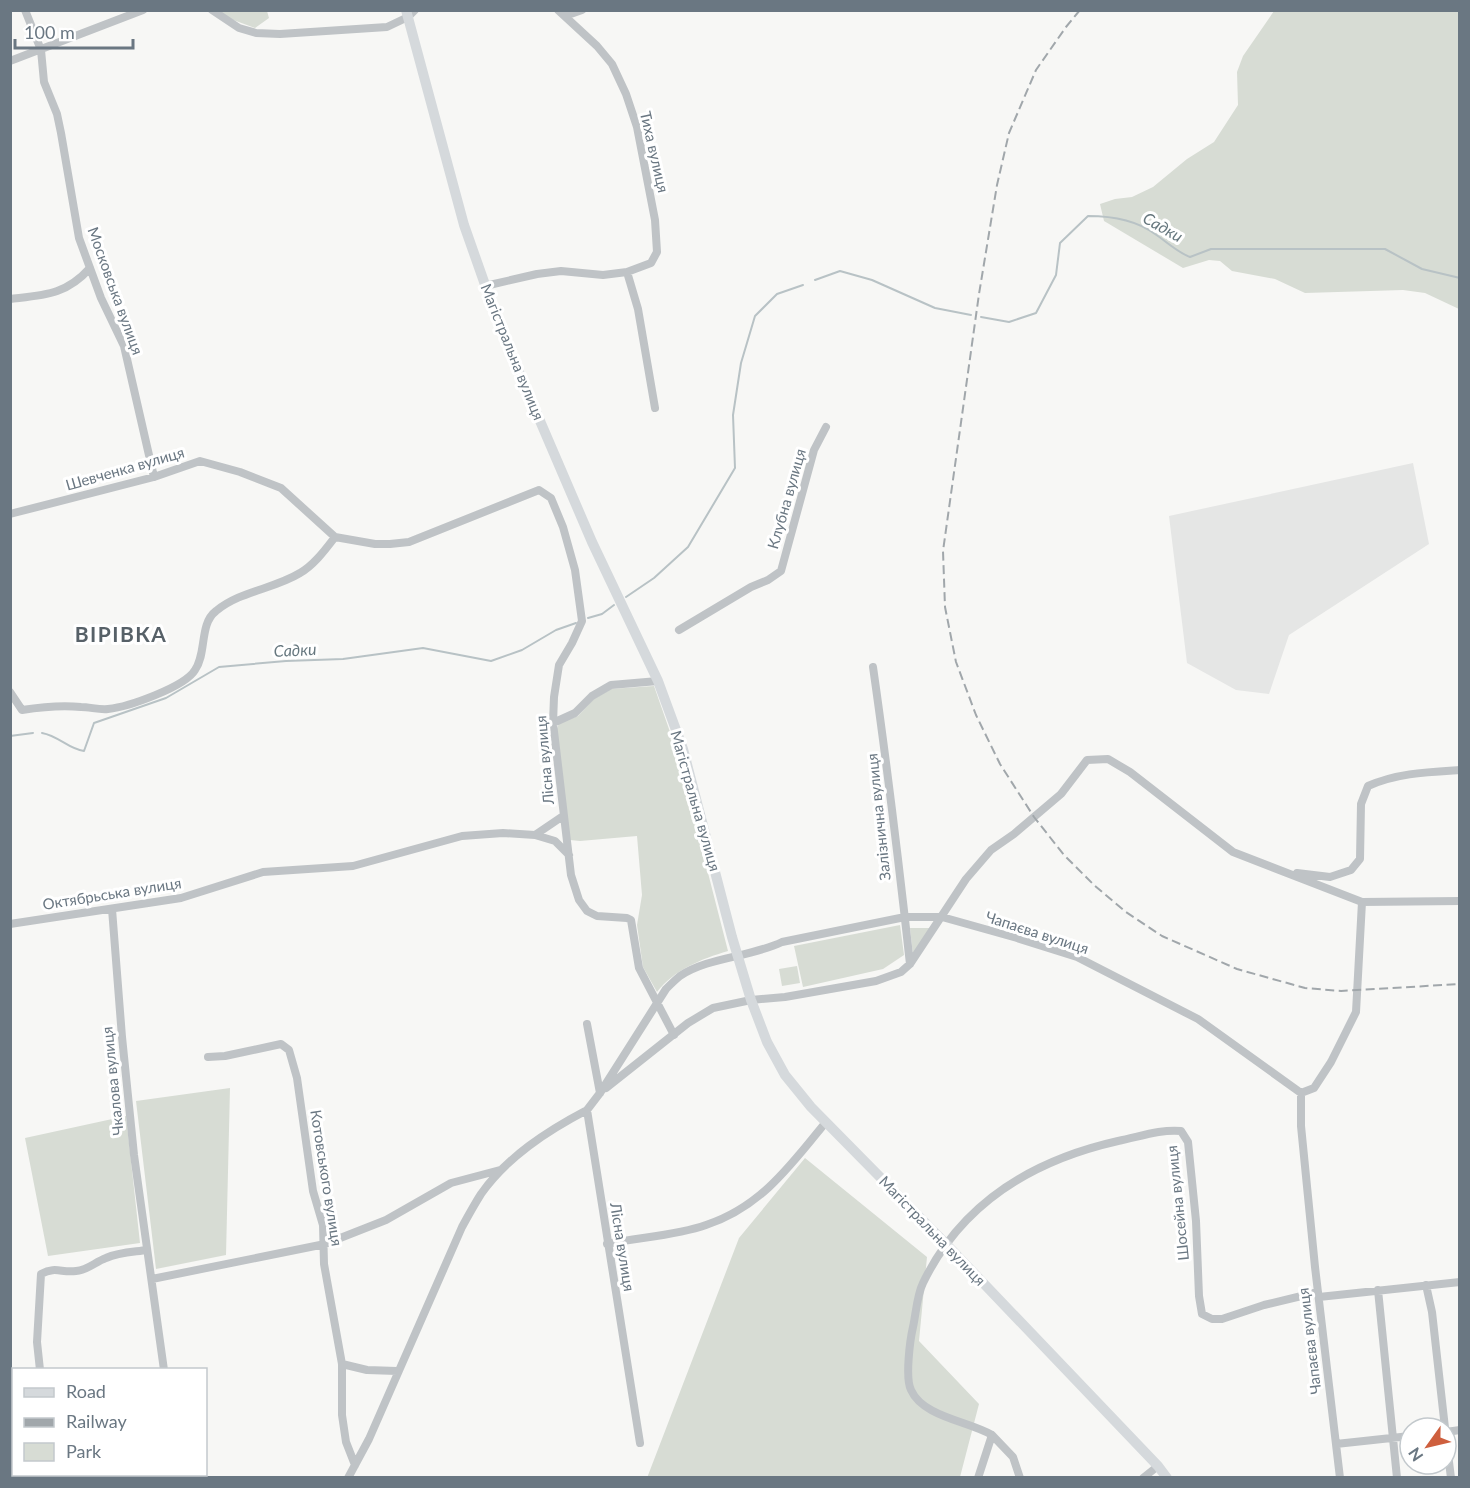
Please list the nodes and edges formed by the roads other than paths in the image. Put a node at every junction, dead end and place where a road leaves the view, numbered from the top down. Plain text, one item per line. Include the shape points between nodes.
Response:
1 (26, 10) edge
2 (143, 10) edge
3 (212, 10) edge
4 (582, 10) edge
5 (410, 13) edge
6 (561, 13) edge
7 (41, 50) junction
8 (10, 61) edge
9 (90, 268) junction
10 (627, 272) junction
11 (485, 286) junction
12 (10, 299) edge
13 (655, 408) dead end
14 (826, 427) dead end
15 (154, 477) junction
16 (10, 514) edge
17 (335, 537) junction
18 (679, 630) dead end
19 (873, 667) dead end
20 (657, 681) junction
21 (10, 692) edge
22 (553, 723) junction
23 (1460, 770) edge
24 (563, 816) junction
25 (535, 834) junction
26 (569, 855) junction
27 (1282, 871) junction
28 (1460, 901) edge
29 (1362, 902) junction
30 (112, 909) junction
31 (905, 917) junction
32 (942, 917) junction
33 (10, 924) edge
34 (910, 964) junction
35 (751, 1000) junction
36 (656, 1003) junction
37 (587, 1024) dead end
38 (674, 1035) junction
39 (208, 1057) dead end
40 (600, 1093) junction
41 (1301, 1093) junction
42 (587, 1110) junction
43 (826, 1122) junction
44 (503, 1169) junction
45 (325, 1244) junction
46 (607, 1244) junction
47 (946, 1244) junction
48 (147, 1250) junction
49 (152, 1279) junction
50 (1460, 1282) edge
51 (1425, 1285) junction
52 (1378, 1290) junction
53 (1318, 1294) junction
54 (342, 1364) junction
55 (40, 1368) edge
56 (164, 1368) edge
57 (397, 1371) junction
58 (1443, 1416) edge
59 (992, 1435) junction
60 (1398, 1437) edge
61 (1392, 1438) junction
62 (640, 1443) dead end
63 (1336, 1444) junction
64 (355, 1465) junction
65 (1158, 1466) junction
66 (348, 1478) edge
67 (978, 1478) edge
68 (1020, 1478) edge
69 (1143, 1478) edge
70 (1167, 1478) edge
71 (1340, 1478) edge
72 (1397, 1478) edge

1 - 7 street, Московська вулиця
2 - 7 street
3 - 5 street via 239,28 280,34 387,27
4 - 6 street
5 - 11 main road, Магістральна вулиця via 464,225
6 - 10 street, Тиха вулиця via 612,64 637,127 655,220 657,252 651,263
7 - 8 street
7 - 9 street, Московська вулиця via 44,82 57,114 79,238
9 - 12 street via 78,282 59,291
9 - 15 street, Московська вулиця via 124,346
10 - 11 street, Тиха вулиця via 603,275 561,271
10 - 13 street via 638,309
11 - 20 main road, Магістральна вулиця via 538,419
14 - 18 street, Клубна вулиця via 814,450 781,571
15 - 16 street, Шевченка вулиця
15 - 17 street, Шевченка вулиця via 200,461 240,472 281,488
17 - 21 street via 301,573 214,612 195,670 180,684 111,709 65,706 22,710
17 - 22 street, Лісна вулиця via 390,544 409,542 539,490 551,498 575,570 582,621 558,664
19 - 31 street, Залізнична вулиця
20 - 22 street via 611,685 575,713
20 - 35 main road, Магістральна вулиця via 683,749
22 - 24 street, Лісна вулиця
23 - 27 street via 1421,772 1368,786 1361,804 1360,859 1351,870 1330,878
24 - 25 street
24 - 26 street, Лісна вулиця
25 - 26 street via 555,841
25 - 30 street, Октябрьська вулиця via 462,836 353,866 263,872 181,898
26 - 36 street, Лісна вулиця via 579,900 587,911 631,920 639,968
27 - 29 street
27 - 32 street via 1233,852 1108,759 1087,760 1061,794 991,850 966,879
28 - 29 street
29 - 41 street via 1356,1012 1314,1088
30 - 33 street, Октябрьська вулиця
30 - 48 street, Чкалова вулиця via 122,1037
31 - 32 street, Чапаєва вулиця
31 - 34 street, Залізнична вулиця
31 - 36 street, Чапаєва вулиця via 782,942 714,962 681,976
32 - 34 street
32 - 41 street, Чапаєва вулиця via 1077,957 1198,1020
34 - 35 street via 901,972 876,981 785,998
35 - 38 street via 713,1008
35 - 43 main road, Магістральна вулиця via 785,1075
36 - 38 street
36 - 40 street, Чапаєва вулиця
37 - 40 street
38 - 40 street
39 - 45 street, Котовського вулиця via 281,1044 290,1050
40 - 42 street
41 - 53 street, Чапаєва вулиця
42 - 44 street via 527,1147
42 - 46 street, Лісна вулиця
43 - 46 street via 767,1191 728,1217 705,1226
43 - 47 main road, Магістральна вулиця
44 - 45 street via 451,1183 386,1220
44 - 57 street via 480,1195 462,1227
45 - 49 street
45 - 54 street, Котовського вулиця via 324,1264
46 - 62 street, Лісна вулиця
47 - 53 street, Шосейна вулиця via 982,1203 1058,1158 1169,1130 1181,1131 1188,1142 1202,1314 1222,1319
47 - 59 street via 922,1285 908,1346 910,1389 925,1408
47 - 65 main road, Магістральна вулиця
48 - 49 street, Чкалова вулиця
48 - 55 street via 116,1254 85,1270 50,1269 41,1274 37,1342
49 - 56 street, Чкалова вулиця
50 - 51 street
51 - 52 street
51 - 58 street via 1432,1312
52 - 53 street
52 - 61 street
53 - 63 street, Чапаєва вулиця
54 - 57 street
54 - 64 street, Котовського вулиця via 342,1415
57 - 64 street
59 - 67 street
59 - 68 street via 1013,1456
60 - 61 street
61 - 63 street
61 - 72 street
63 - 71 street, Чапаєва вулиця
64 - 66 street
65 - 69 street
65 - 70 main road, Магістральна вулиця

